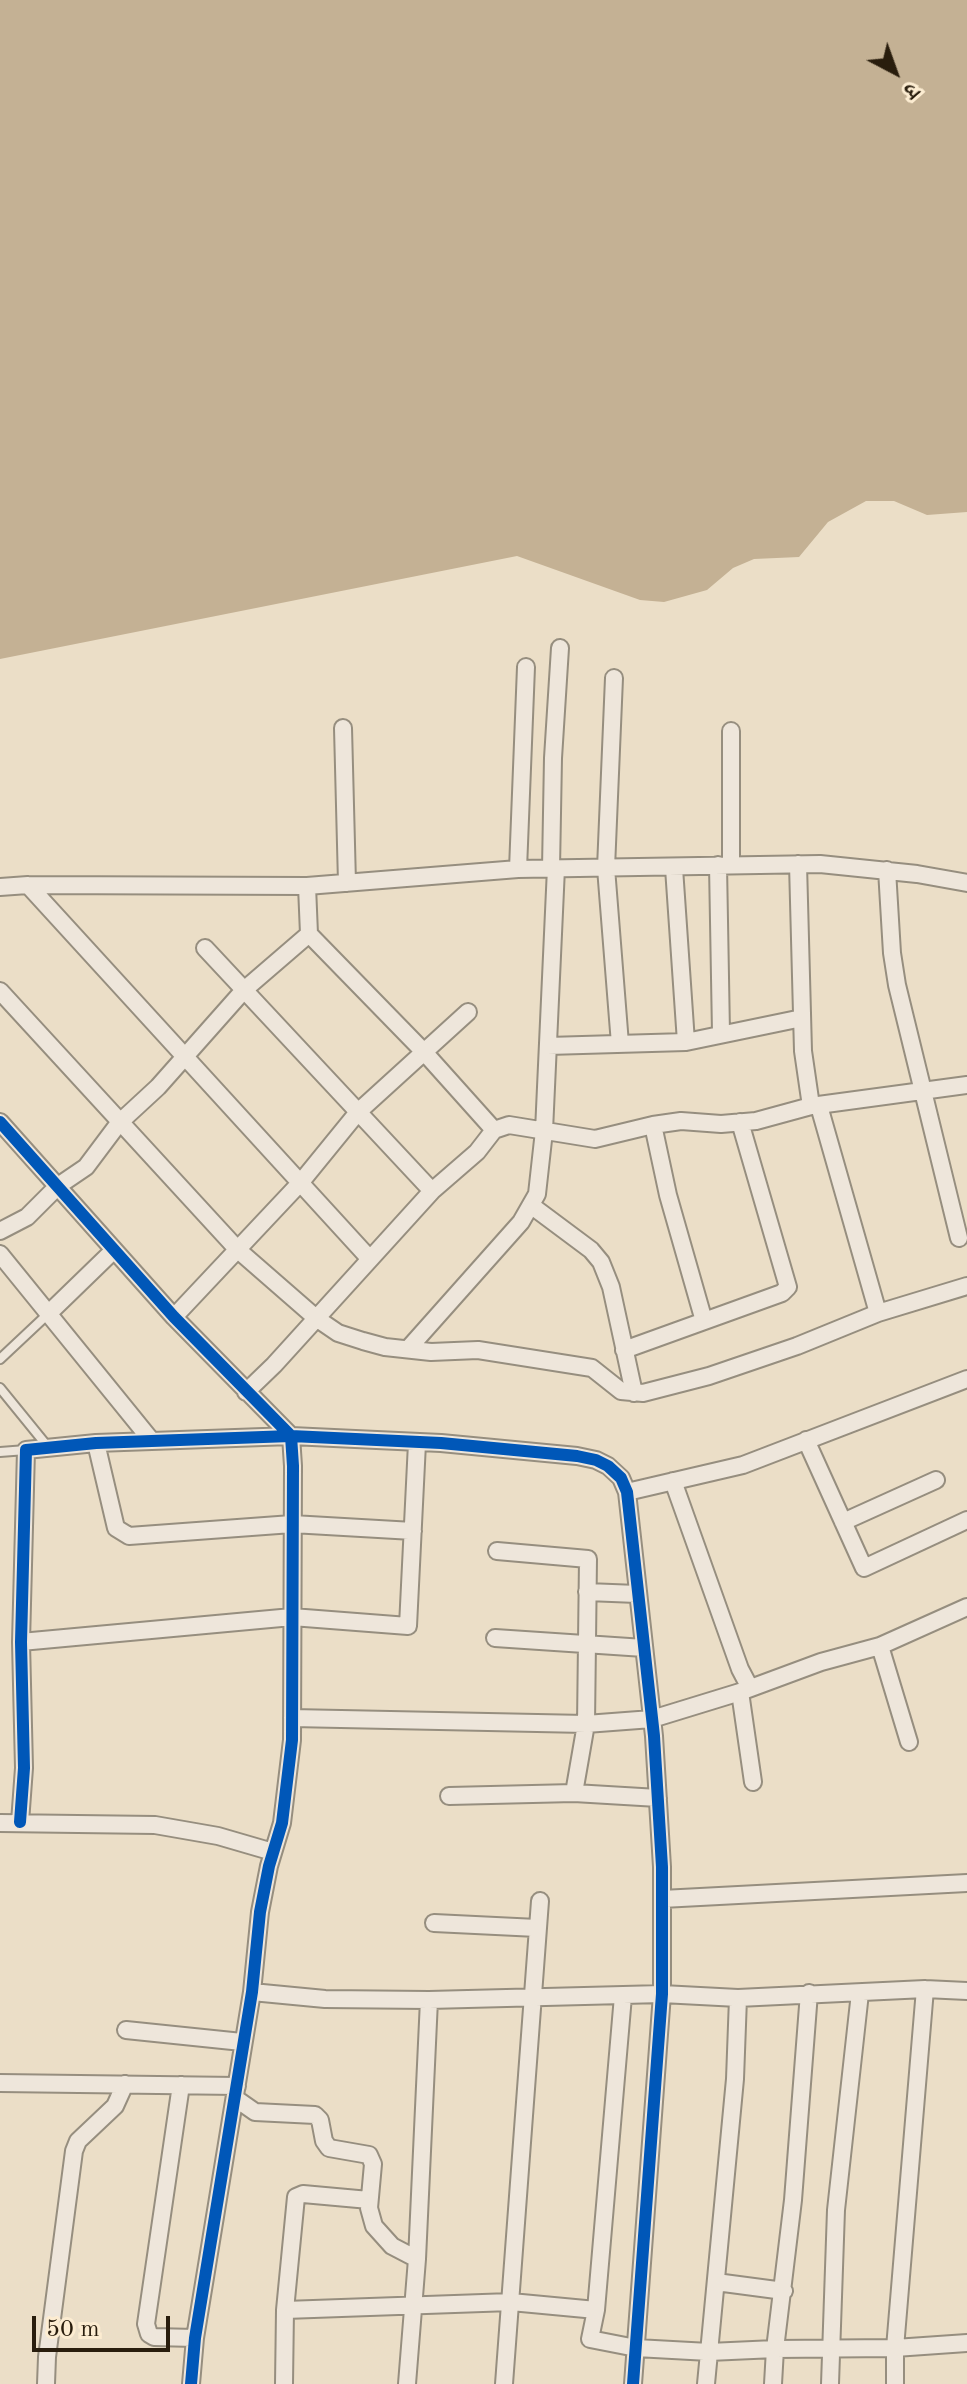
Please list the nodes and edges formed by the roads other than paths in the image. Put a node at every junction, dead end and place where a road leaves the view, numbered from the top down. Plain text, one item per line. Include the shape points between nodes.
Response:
1 (560, 648) dead end
2 (526, 667) dead end
3 (614, 678) dead end
4 (343, 728) dead end
5 (731, 731) dead end
6 (798, 864) junction
7 (725, 865) junction
8 (553, 868) junction
9 (606, 868) junction
10 (674, 868) junction
11 (518, 869) junction
12 (887, 870) junction
13 (347, 883) junction
14 (967, 883) edge
15 (28, 885) junction
16 (307, 886) junction
17 (0, 887) edge
18 (309, 934) junction
19 (205, 948) dead end
20 (244, 990) junction
21 (0, 991) edge
22 (468, 1012) dead end
23 (802, 1018) junction
24 (721, 1033) junction
25 (686, 1042) junction
26 (620, 1044) junction
27 (548, 1046) junction
28 (425, 1053) junction
29 (185, 1054) junction
30 (967, 1085) edge
31 (924, 1091) junction
32 (815, 1106) junction
33 (358, 1112) junction
34 (0, 1122) edge
35 (740, 1122) junction
36 (119, 1123) junction
37 (653, 1125) junction
38 (494, 1130) junction
39 (544, 1131) junction
40 (301, 1182) junction
41 (58, 1186) junction
42 (432, 1191) junction
43 (967, 1191) edge
44 (949, 1194) junction
45 (532, 1206) junction
46 (0, 1231) edge
47 (959, 1238) dead end
48 (114, 1250) junction
49 (238, 1250) junction
50 (0, 1254) edge
51 (369, 1258) junction
52 (967, 1286) edge
53 (49, 1313) junction
54 (878, 1313) junction
55 (174, 1317) junction
56 (316, 1318) junction
57 (704, 1321) junction
58 (408, 1349) junction
59 (624, 1350) junction
60 (0, 1359) edge
61 (967, 1379) edge
62 (0, 1388) edge
63 (246, 1392) junction
64 (634, 1393) junction
65 (291, 1436) junction
66 (151, 1440) junction
67 (806, 1440) junction
68 (96, 1443) junction
69 (417, 1443) junction
70 (48, 1447) junction
71 (26, 1450) junction
72 (0, 1452) edge
73 (936, 1480) dead end
74 (673, 1481) junction
75 (627, 1492) junction
76 (967, 1520) edge
77 (843, 1522) junction
78 (292, 1524) junction
79 (413, 1531) junction
80 (497, 1551) dead end
81 (587, 1592) junction
82 (637, 1594) junction
83 (966, 1610) edge
84 (292, 1617) junction
85 (495, 1638) dead end
86 (21, 1642) junction
87 (586, 1644) junction
88 (880, 1646) junction
89 (644, 1648) junction
90 (745, 1690) junction
91 (292, 1718) junction
92 (652, 1719) junction
93 (586, 1724) junction
94 (909, 1742) dead end
95 (753, 1782) dead end
96 (574, 1793) junction
97 (449, 1796) dead end
98 (658, 1798) junction
99 (20, 1822) junction
100 (0, 1823) edge
101 (273, 1852) junction
102 (967, 1883) edge
103 (662, 1899) junction
104 (540, 1901) dead end
105 (434, 1923) dead end
106 (537, 1928) junction
107 (925, 1989) junction
108 (967, 1991) edge
109 (252, 1992) junction
110 (809, 1993) junction
111 (860, 1993) junction
112 (662, 1994) junction
113 (623, 1996) junction
114 (534, 1998) junction
115 (738, 1998) junction
116 (429, 2000) junction
117 (126, 2030) dead end
118 (242, 2042) junction
119 (0, 2083) edge
120 (125, 2084) junction
121 (181, 2085) junction
122 (236, 2092) junction
123 (369, 2200) junction
124 (417, 2259) junction
125 (716, 2282) junction
126 (784, 2291) junction
127 (511, 2302) junction
128 (414, 2308) junction
129 (285, 2310) junction
130 (596, 2310) junction
131 (195, 2338) junction
132 (967, 2343) edge
133 (636, 2348) junction
134 (895, 2348) junction
135 (775, 2349) junction
136 (831, 2349) junction
137 (709, 2352) junction
138 (46, 2384) edge
139 (191, 2384) edge
140 (284, 2384) edge
141 (407, 2384) edge
142 (504, 2384) edge
143 (633, 2384) edge
144 (706, 2384) edge
145 (773, 2384) edge
146 (830, 2384) edge
147 (895, 2384) edge

1 - 8 street
2 - 11 street
3 - 9 street
4 - 13 street
5 - 7 street
6 - 7 street
6 - 12 street
6 - 23 street
7 - 10 street
7 - 24 street
8 - 9 street
8 - 11 street
8 - 27 street
9 - 10 street
9 - 26 street
10 - 25 street
11 - 13 street
12 - 14 street
12 - 31 street via 892,953
13 - 16 street
15 - 16 street
15 - 17 street
15 - 29 street
16 - 18 street
18 - 20 street
18 - 28 street
19 - 20 street
20 - 29 street
20 - 33 street
21 - 36 street
22 - 28 street
23 - 24 street
23 - 32 street
24 - 25 street
25 - 26 street
26 - 27 street
27 - 39 street
28 - 33 street
28 - 38 street
29 - 36 street
29 - 40 street
30 - 31 street
31 - 32 street
31 - 44 street
32 - 35 street
32 - 54 street
33 - 40 street
33 - 42 street
34 - 41 street
35 - 37 street
35 - 57 street via 788,1287
36 - 41 street via 86,1167
36 - 49 street
37 - 39 street via 595,1139
37 - 57 street
38 - 39 street via 509,1125
38 - 42 street
39 - 45 street via 541,1177
40 - 49 street
40 - 51 street
41 - 46 street via 27,1217
41 - 48 street
42 - 51 street
43 - 44 street
44 - 47 street
45 - 58 street
45 - 59 street via 601,1262
48 - 53 street
48 - 55 street
49 - 55 street
49 - 56 street
50 - 53 street
51 - 56 street
52 - 54 street
53 - 60 lane
53 - 66 street
54 - 64 street via 709,1376
55 - 63 street
56 - 58 street via 338,1333
56 - 63 street
57 - 59 street
58 - 64 street via 478,1350 592,1368 621,1391
59 - 64 street
61 - 67 street
62 - 70 lane
63 - 65 street
65 - 66 street
65 - 69 street
65 - 78 street
66 - 68 street
67 - 74 street via 743,1465
67 - 77 street
68 - 70 street
68 - 78 street via 116,1528 129,1536
69 - 75 street via 596,1460 621,1478
69 - 79 street
70 - 71 street
71 - 72 lane
71 - 86 street
73 - 77 street
74 - 75 street
74 - 90 street
75 - 82 street
76 - 77 street via 864,1568
78 - 79 street
78 - 84 street
79 - 84 street via 408,1626
80 - 81 street via 588,1559
81 - 82 street
81 - 87 street
82 - 89 street
83 - 88 street
84 - 86 street
84 - 91 street
85 - 87 street
86 - 99 street
87 - 89 street
87 - 93 street
88 - 90 street
88 - 94 street
89 - 92 street
90 - 92 street
90 - 95 street
91 - 93 street
91 - 101 street via 282,1823
92 - 93 street
92 - 98 street
93 - 96 street
96 - 97 street
96 - 98 street
98 - 103 street
99 - 100 street
99 - 101 street via 155,1825
101 - 109 street
102 - 103 street
103 - 112 street
104 - 106 street
105 - 106 street
106 - 114 street
107 - 108 street
107 - 111 street
107 - 134 street
109 - 116 street
109 - 118 street
110 - 111 street
110 - 115 street
110 - 126 street
111 - 136 street via 836,2210
112 - 113 street
112 - 115 street
112 - 133 street
113 - 114 street
113 - 130 street
114 - 116 street
114 - 127 street
115 - 125 street
116 - 124 street
117 - 118 street
118 - 122 street
119 - 120 street
120 - 121 street
120 - 138 street via 115,2106 74,2151
121 - 122 street
121 - 131 street via 146,2324 154,2337
122 - 123 street via 255,2112 315,2115 329,2148 369,2155
122 - 131 street
123 - 124 street via 379,2235
123 - 129 street via 296,2197
124 - 128 street
125 - 126 street
125 - 137 street
126 - 135 street
127 - 128 street
127 - 130 street
127 - 142 street
128 - 129 street
128 - 141 street
129 - 140 street
130 - 133 street via 590,2339
131 - 139 street
132 - 134 street
133 - 137 street
133 - 143 street
134 - 136 street
134 - 147 street
135 - 136 street
135 - 137 street
135 - 145 street
136 - 146 street
137 - 144 street

